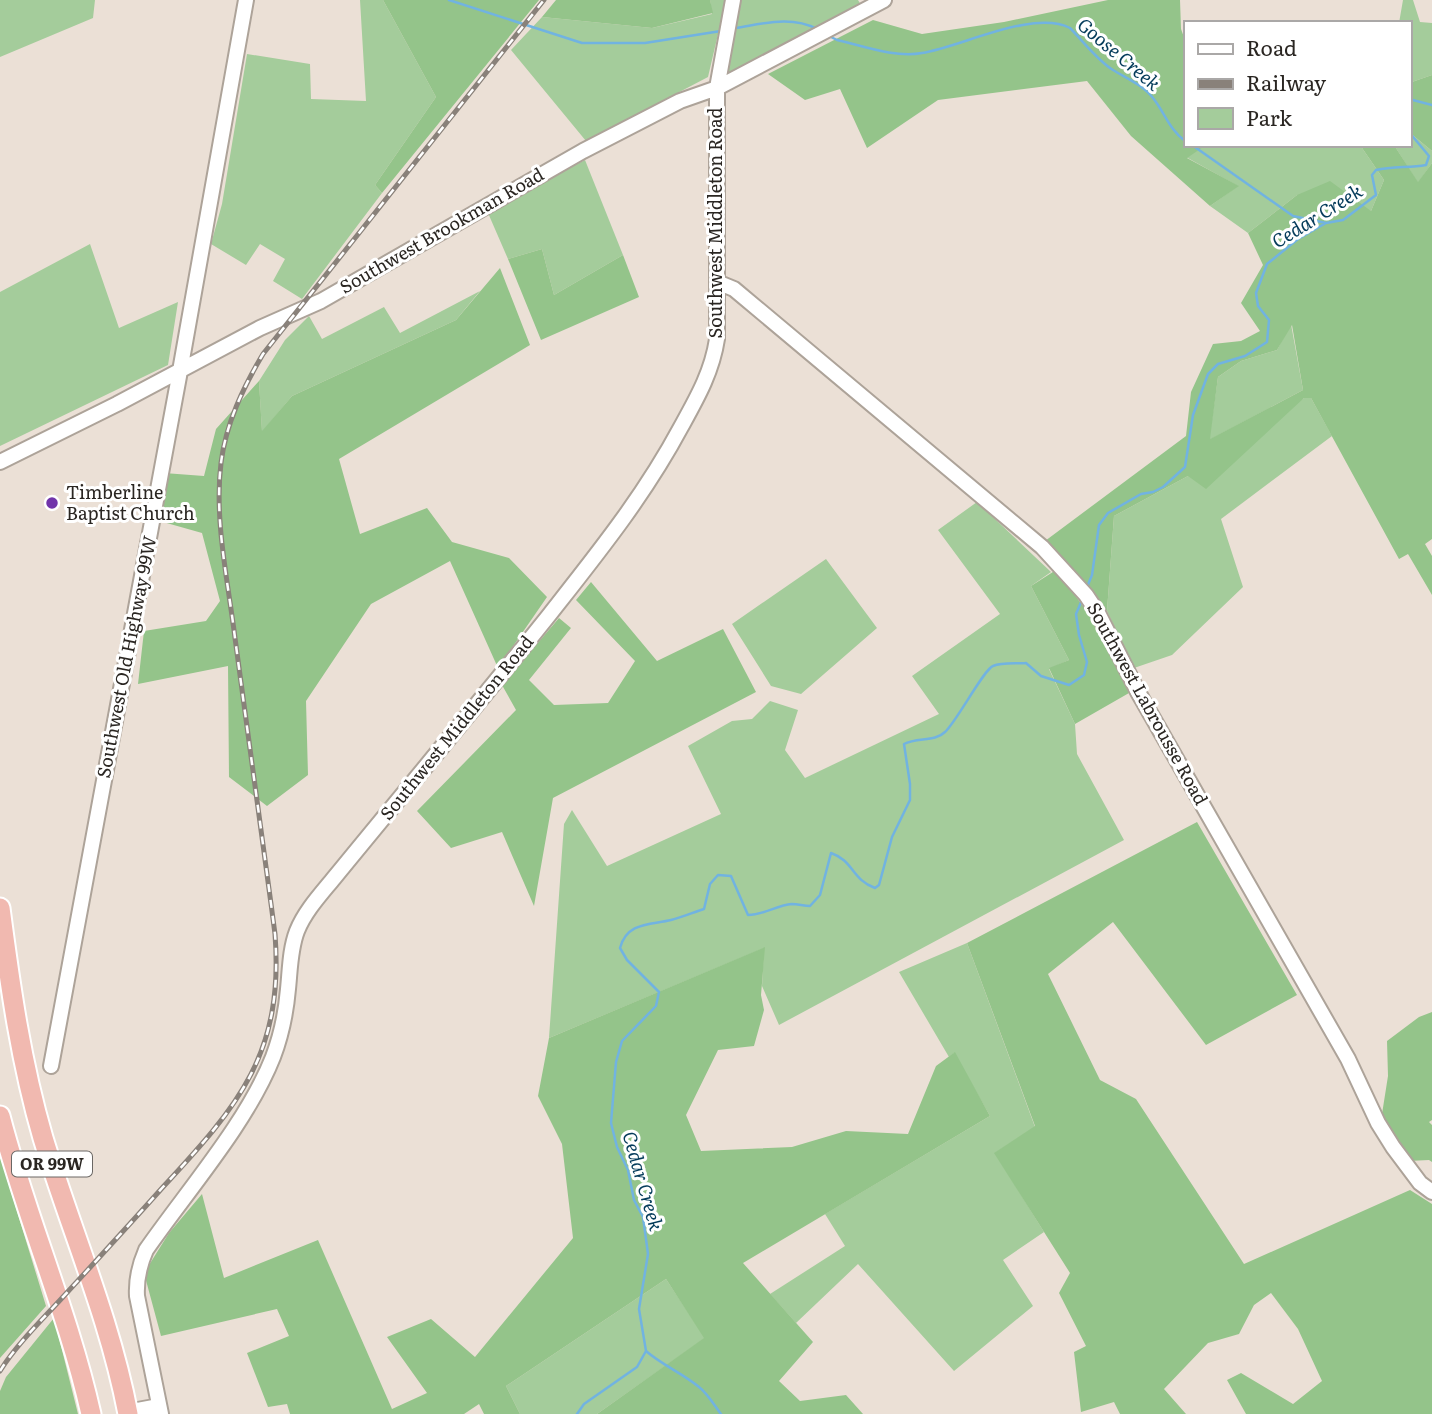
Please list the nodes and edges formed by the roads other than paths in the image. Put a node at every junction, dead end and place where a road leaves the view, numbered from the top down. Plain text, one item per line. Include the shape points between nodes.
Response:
1 (246, 0) edge
2 (733, 0) edge
3 (884, 0) edge
4 (717, 88) junction
5 (717, 282) junction
6 (180, 371) junction
7 (0, 462) edge
8 (0, 908) edge
9 (51, 1066) dead end
10 (0, 1116) edge
11 (1432, 1192) edge
12 (160, 1410) edge
13 (128, 1413) edge
14 (91, 1414) edge

1 - 6 street, Southwest Old Highway 99W
2 - 4 street, Southwest Middleton Road
3 - 4 street, Southwest Brookman Road
4 - 5 street, Southwest Middleton Road
4 - 6 street, Southwest Brookman Road via 680,101 583,151 321,301
5 - 11 street, Southwest Labrousse Road via 734,289 1022,530 1074,582 1098,613 1138,692 1348,1059 1378,1123 1420,1183
5 - 12 street, Southwest Middleton Road via 713,362 646,489 327,887 297,931 282,1027 259,1087 139,1265 137,1296
6 - 7 street, Southwest Brookman Road
6 - 9 street, Southwest Old Highway 99W
8 - 13 highway, OR 99W via 12,999 34,1103 110,1337
10 - 14 highway, OR 99W via 73,1340
12 - 13 street, Southwest Middleton Road

